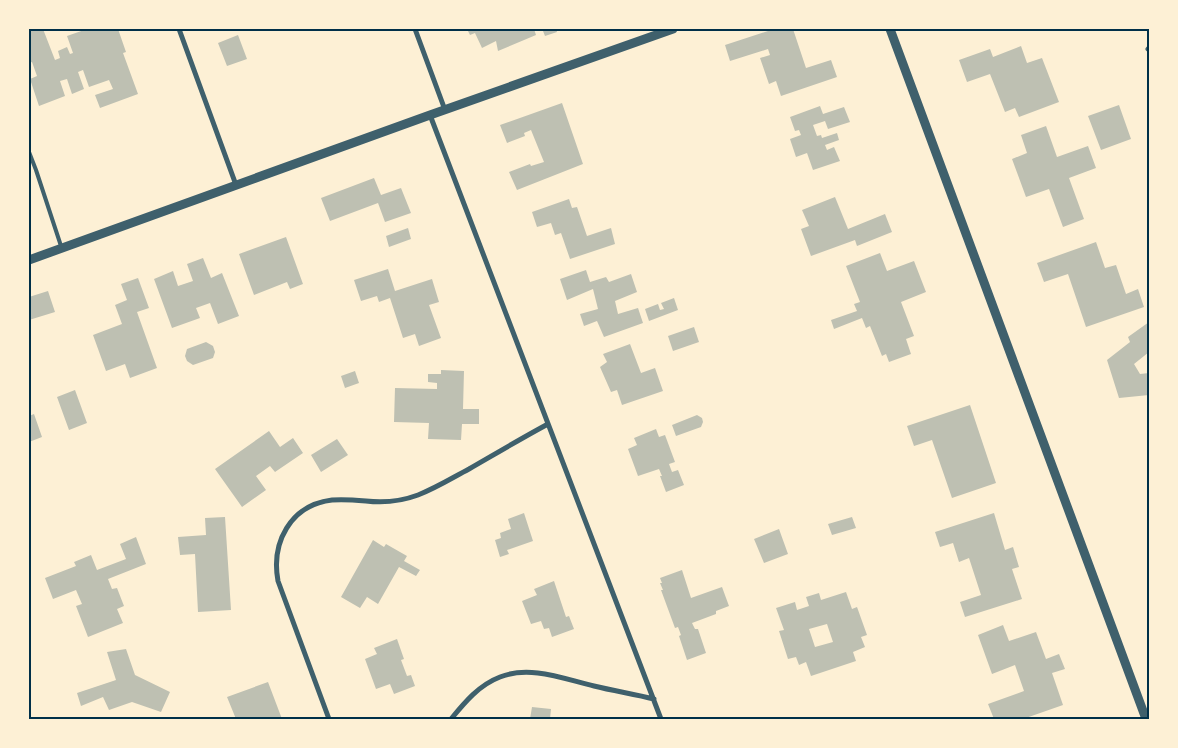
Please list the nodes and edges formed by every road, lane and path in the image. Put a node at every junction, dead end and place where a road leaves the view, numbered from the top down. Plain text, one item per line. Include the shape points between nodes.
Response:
1 (179, 29) edge
2 (415, 29) edge
3 (673, 29) edge
4 (890, 29) edge
5 (444, 110) junction
6 (430, 115) junction
7 (29, 152) edge
8 (236, 185) junction
9 (62, 249) junction
10 (29, 260) edge
11 (548, 424) junction
12 (654, 698) junction
13 (329, 719) edge
14 (451, 719) edge
15 (662, 719) edge
16 (1146, 719) edge

1 - 8 street
2 - 5 street
3 - 5 street
4 - 16 street
5 - 6 street
6 - 8 street
6 - 11 street
7 - 9 lane
8 - 9 street
9 - 10 street
11 - 12 street
11 - 13 street via 419,494 377,502 330,500 310,508 284,531 276,554 280,590
12 - 14 street via 552,676 513,673 483,686
12 - 15 street

